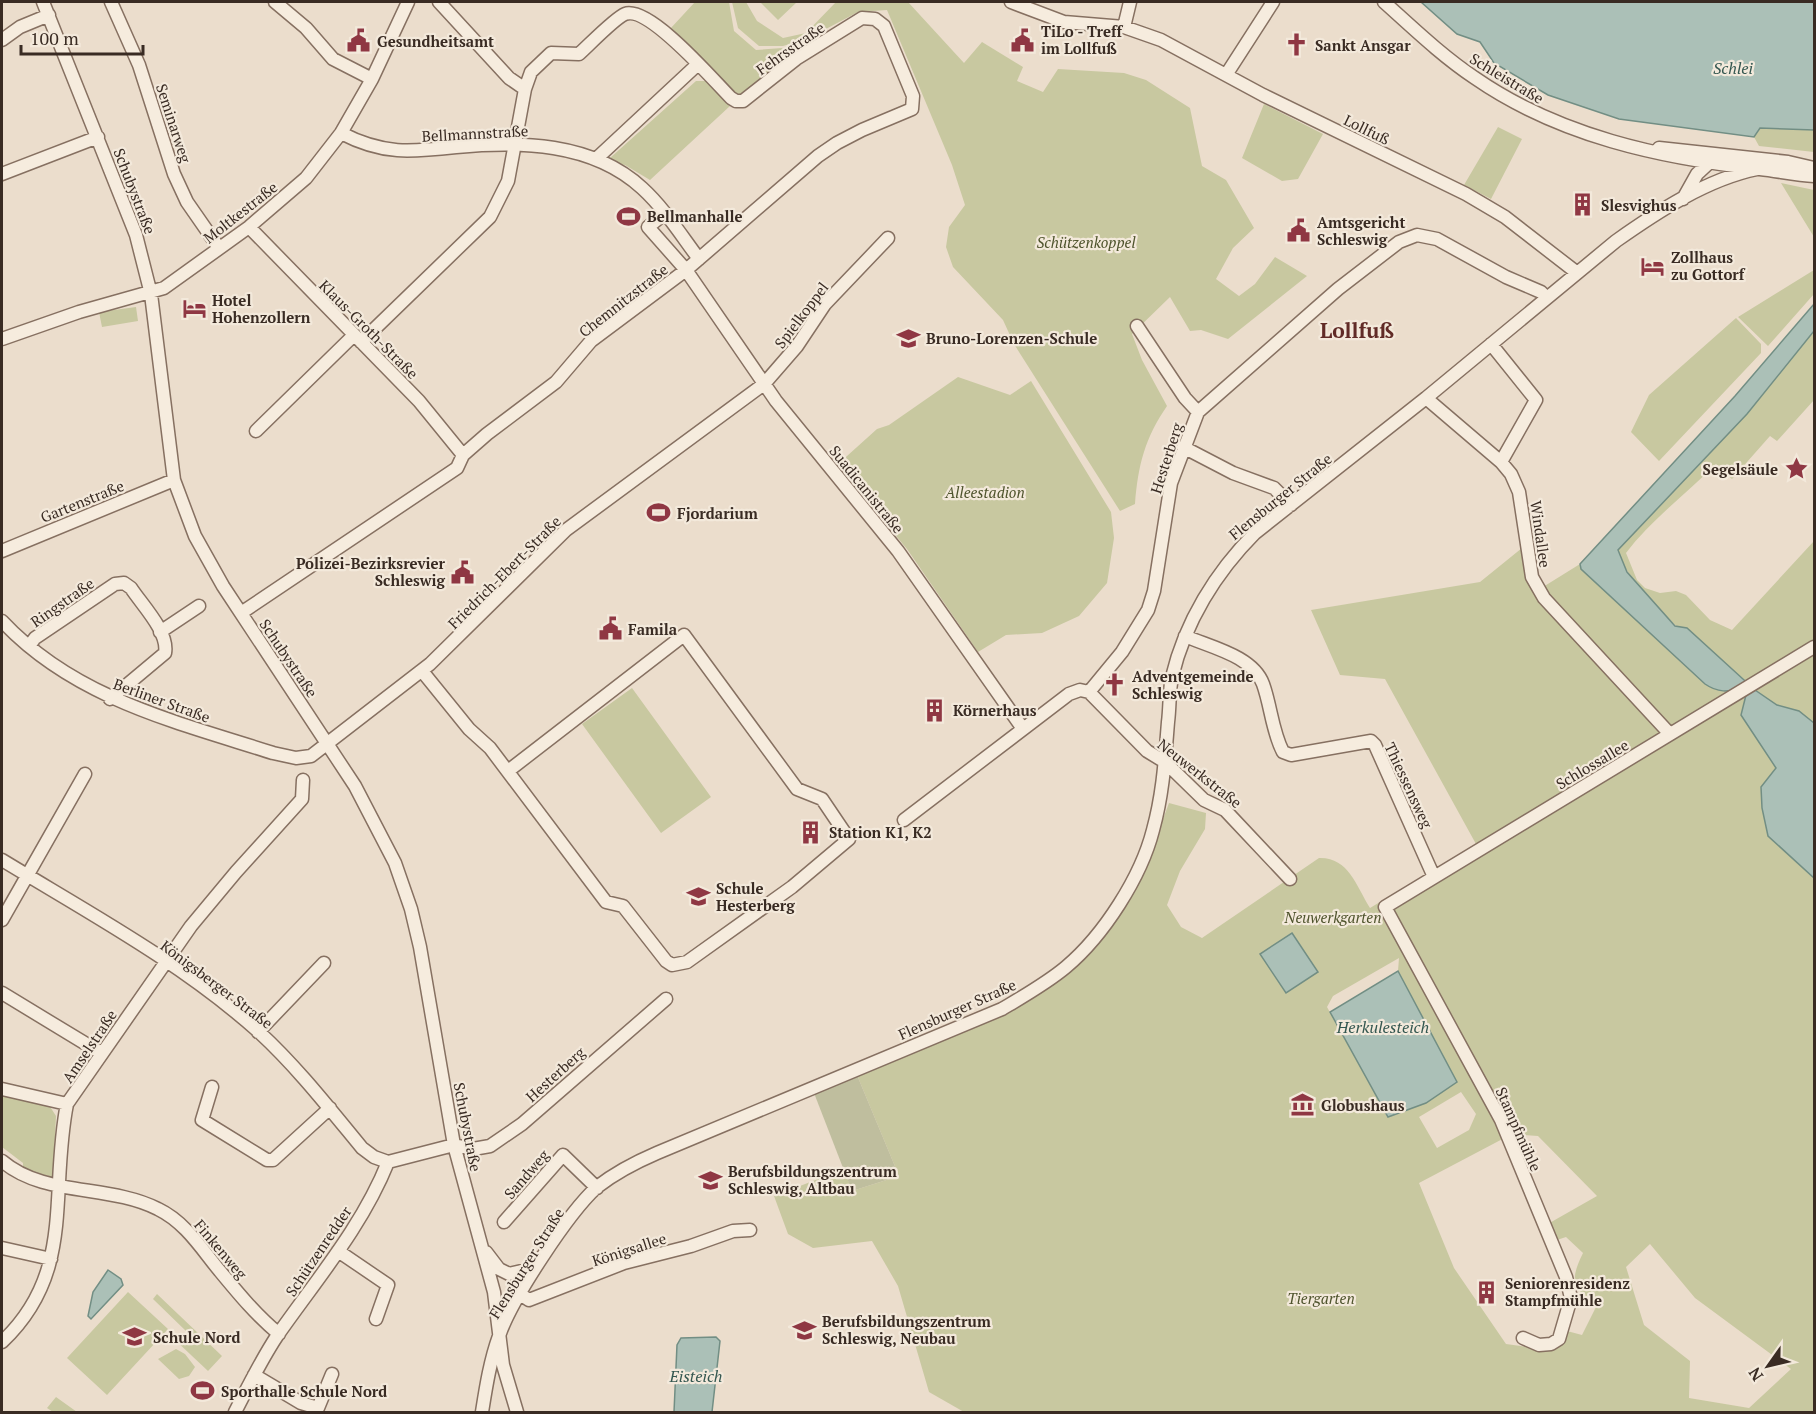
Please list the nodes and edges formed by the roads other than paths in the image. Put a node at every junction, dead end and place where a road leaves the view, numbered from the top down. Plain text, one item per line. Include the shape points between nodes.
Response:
1 (43, 2) edge
2 (111, 2) edge
3 (275, 2) edge
4 (408, 2) edge
5 (439, 2) edge
6 (1011, 2) edge
7 (1130, 2) edge
8 (1274, 2) edge
9 (1384, 2) edge
10 (49, 15) junction
11 (862, 18) joint
12 (1124, 27) junction
13 (2, 40) edge
14 (698, 64) junction
15 (1226, 75) junction
16 (372, 79) junction
17 (525, 89) junction
18 (342, 133) junction
19 (98, 137) junction
20 (516, 144) junction
21 (1634, 147) junction
22 (1727, 155) junction
23 (596, 159) junction
24 (1677, 159) junction
25 (1707, 164) junction
26 (1815, 168) edge
27 (1757, 169) junction
28 (2, 174) edge
29 (1697, 174) junction
30 (1815, 176) edge
31 (1682, 200) junction
32 (664, 214) junction
33 (249, 227) junction
34 (888, 238) dead end
35 (219, 249) junction
36 (699, 259) junction
37 (686, 270) junction
38 (1576, 272) junction
39 (151, 294) junction
40 (1547, 298) junction
41 (1137, 326) dead end
42 (2, 339) edge
43 (357, 339) junction
44 (1491, 344) junction
45 (764, 384) junction
46 (1426, 398) junction
47 (1198, 412) junction
48 (256, 431) dead end
49 (1183, 447) junction
50 (463, 455) junction
51 (1501, 462) junction
52 (174, 480) junction
53 (1291, 505) junction
54 (2, 550) edge
55 (199, 606) dead end
56 (241, 614) junction
57 (2, 621) edge
58 (160, 632) junction
59 (1185, 636) junction
60 (29, 646) junction
61 (1815, 647) edge
62 (422, 671) junction
63 (1089, 692) junction
64 (110, 699) junction
65 (1023, 729) junction
66 (1669, 734) junction
67 (328, 744) junction
68 (1165, 762) junction
69 (508, 771) junction
70 (85, 774) dead end
71 (303, 780) dead end
72 (904, 820) dead end
73 (2, 860) edge
74 (26, 875) junction
75 (1434, 877) junction
76 (1290, 879) dead end
77 (1385, 907) joint
78 (2, 920) edge
79 (165, 960) junction
80 (324, 963) dead end
81 (2, 993) edge
82 (666, 999) dead end
83 (258, 1032) junction
84 (101, 1053) junction
85 (212, 1087) dead end
86 (2, 1089) edge
87 (68, 1104) junction
88 (330, 1108) junction
89 (454, 1145) junction
90 (2, 1161) edge
91 (388, 1162) junction
92 (59, 1184) junction
93 (597, 1188) junction
94 (504, 1222) dead end
95 (750, 1230) dead end
96 (482, 1246) junction
97 (2, 1248) edge
98 (549, 1250) junction
99 (338, 1251) junction
100 (51, 1259) junction
101 (520, 1294) junction
102 (376, 1319) dead end
103 (279, 1334) junction
104 (499, 1335) junction
105 (1523, 1338) dead end
106 (2, 1342) edge
107 (332, 1374) dead end
108 (254, 1375) junction
109 (235, 1413) edge
110 (482, 1413) edge
111 (517, 1413) edge

1 - 10 street, Schubystraße
2 - 35 street, Seminarweg via 139,65 178,183 194,216
3 - 16 street via 306,28 333,59
4 - 16 street, Moltkestraße
5 - 17 street via 509,78
6 - 12 street, Lollfuß via 1064,22
7 - 12 street
8 - 15 street
9 - 21 street, Schleistraße via 1454,64 1500,94 1567,127
10 - 13 street via 20,27
10 - 19 street, Schubystraße
11 - 14 street, Fehrsstraße via 796,59 743,101 736,102
11 - 36 street, Chemnitzstraße via 875,19 884,26 913,96 912,109 837,142
12 - 15 street, Lollfuß via 1161,40
14 - 17 street via 647,18 625,14 579,54 551,54 531,72
14 - 23 street
15 - 38 street, Lollfuß via 1466,194 1505,217
16 - 18 street, Moltkestraße
17 - 20 street
18 - 20 street, Bellmannstraße via 365,146 386,151
18 - 33 street, Moltkestraße via 306,178
19 - 28 street
19 - 39 street, Schubystraße via 136,235
20 - 23 street, Bellmannstraße via 563,149
20 - 43 street via 508,181 490,217
21 - 22 street, Schleistraße
21 - 24 street, Schleistraße
22 - 25 street
22 - 26 street, Schleistraße
23 - 32 street, Bellmannstraße via 630,178
24 - 25 street, Schleistraße
24 - 29 street
25 - 27 street, Schleistraße
25 - 29 street
27 - 30 street, Schleistraße
27 - 31 street via 1736,174
29 - 31 street
31 - 38 street via 1636,227
32 - 36 street, Bellmannstraße
32 - 37 street via 648,227
33 - 35 street, Moltkestraße
33 - 43 street, Klaus-Groth-Straße
34 - 45 street, Spielkoppel via 825,304 797,346
35 - 39 street, Moltkestraße
36 - 37 street, Chemnitzstraße
37 - 45 street, Suadicanistraße
37 - 50 street, Chemnitzstraße via 591,341 556,382
38 - 40 street, Flensburger Straße
39 - 42 street, Moltkestraße via 79,312
39 - 52 street, Schubystraße
40 - 44 street, Flensburger Straße
40 - 47 street, Hesterberg via 1437,239 1408,237 1375,258
41 - 47 street
43 - 48 street
43 - 50 street, Klaus-Groth-Straße via 419,401
44 - 46 street, Flensburger Straße
44 - 51 street via 1536,400
45 - 62 street, Friedrich-Ebert-Straße via 566,530 459,639
45 - 65 street, Suadicanistraße via 897,551
46 - 51 street, Windallee
46 - 53 street, Flensburger Straße
47 - 49 street, Hesterberg
49 - 53 street via 1233,473 1274,488
49 - 63 street, Hesterberg via 1170,483 1148,610 1122,652
50 - 56 street, Chemnitzstraße via 457,468
51 - 66 street, Windallee via 1519,492 1532,577 1544,598
52 - 54 street, Gartenstraße
52 - 56 street, Schubystraße via 199,544
53 - 59 street, Flensburger Straße via 1231,556
55 - 58 street
56 - 67 street, Schubystraße
57 - 60 street, Berliner Straße
58 - 60 street, Ringstraße via 131,588 115,584
58 - 64 street via 165,653
59 - 68 street, Flensburger Straße via 1172,678
59 - 75 street, Thiessensweg via 1247,663 1256,672 1263,682 1283,752 1371,741
60 - 64 street, Berliner Straße
61 - 66 street, Schlossallee
62 - 67 street, Friedrich-Ebert-Straße
62 - 69 street
63 - 65 street via 1069,694
63 - 68 street, Neuwerkstraße via 1147,751
64 - 67 street, Berliner Straße via 296,758 311,756
65 - 72 street
66 - 75 street, Schlossallee
67 - 89 street, Schubystraße via 379,828 411,909
68 - 76 street, Neuwerkstraße via 1204,800 1225,810
68 - 93 street, Flensburger Straße via 1153,833 1129,888 1075,958 1052,978 1002,1009 657,1152
69 - 69 street via 606,902 623,906 672,965 687,962 792,887 849,839 822,799 797,789 684,635
70 - 74 street
71 - 79 street, Amselstraße via 302,799 210,902
73 - 74 street, Königsberger Straße
74 - 78 street
74 - 79 street, Königsberger Straße
75 - 77 street, Schlossallee
77 - 105 street, Stampfmühle via 1501,1120 1566,1277 1571,1298 1559,1339 1539,1345
79 - 83 street, Königsberger Straße
79 - 84 street, Amselstraße
80 - 83 street
81 - 84 street
82 - 89 street, Hesterberg via 501,1139 473,1149
83 - 88 street, Königsberger Straße
84 - 87 street, Amselstraße
85 - 88 street via 202,1120 267,1160 273,1160
86 - 87 street
87 - 92 street, Amselstraße
88 - 91 street, Königsberger Straße via 362,1148
89 - 91 street
89 - 96 street, Schubystraße
90 - 92 street, Finkenweg via 22,1174
91 - 99 street, Schützenredder via 380,1183
92 - 100 street, Amselstraße
92 - 103 street, Finkenweg via 127,1197 170,1216
93 - 94 street, Sandweg via 563,1155
93 - 98 street, Flensburger Straße via 578,1207
95 - 101 street, Königsallee via 733,1230 692,1246 624,1263 529,1300
96 - 98 street via 499,1269 509,1274 526,1270
96 - 104 street, Schubystraße via 494,1292
97 - 100 street
98 - 101 street, Flensburger Straße
99 - 102 street via 388,1285
99 - 103 street, Schützenredder
100 - 106 street, Amselstraße via 32,1308
101 - 104 street, Flensburger Straße
103 - 108 street, Schützenredder
104 - 110 street, Flensburger Straße
104 - 111 street, Schubystraße
107 - 108 street via 318,1408 301,1403
108 - 109 street, Schützenredder

